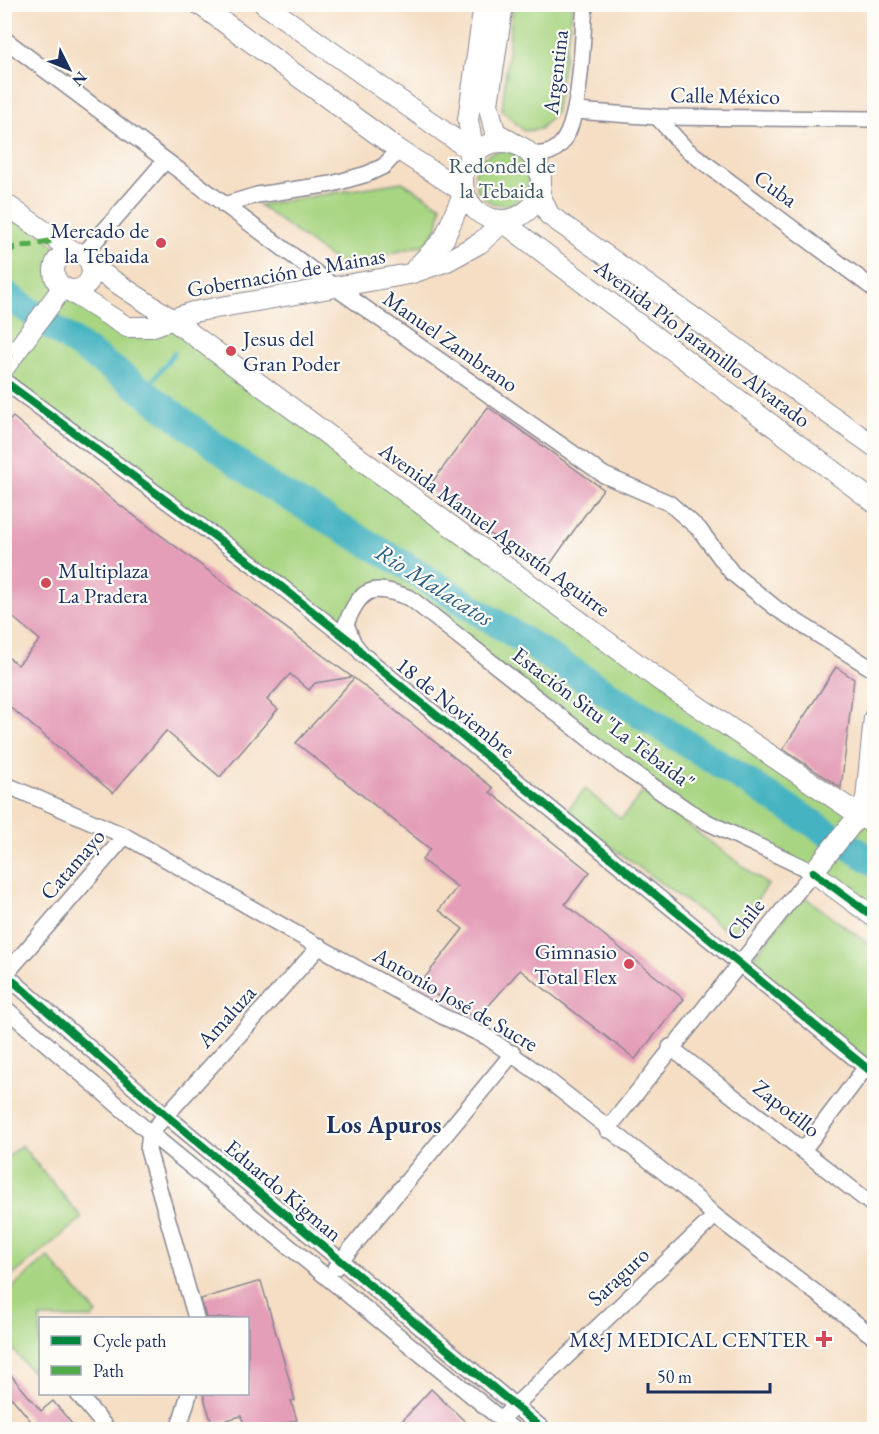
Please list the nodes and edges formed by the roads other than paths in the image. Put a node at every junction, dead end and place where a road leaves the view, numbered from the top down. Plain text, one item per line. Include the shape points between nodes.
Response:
1 (199, 4) edge
2 (264, 4) edge
3 (585, 4) edge
4 (489, 8) edge
5 (4, 39) edge
6 (576, 111) junction
7 (657, 117) junction
8 (874, 119) edge
9 (522, 149) junction
10 (399, 150) junction
11 (474, 153) junction
12 (165, 161) junction
13 (464, 192) junction
14 (539, 192) junction
15 (4, 203) edge
16 (224, 205) junction
17 (502, 222) junction
18 (83, 258) junction
19 (409, 273) junction
20 (336, 288) junction
21 (874, 289) edge
22 (63, 290) junction
23 (170, 318) junction
24 (5, 371) edge
25 (874, 446) edge
26 (874, 501) edge
27 (355, 645) junction
28 (874, 670) edge
29 (874, 718) edge
30 (4, 784) edge
31 (863, 820) edge
32 (125, 836) junction
33 (816, 868) junction
34 (874, 917) edge
35 (320, 946) junction
36 (741, 963) junction
37 (5, 974) edge
38 (4, 1006) edge
39 (670, 1047) junction
40 (513, 1053) junction
41 (870, 1070) edge
42 (166, 1115) junction
43 (607, 1130) junction
44 (150, 1133) junction
45 (804, 1149) junction
46 (874, 1206) edge
47 (715, 1216) junction
48 (341, 1261) junction
49 (327, 1277) junction
50 (196, 1317) edge
51 (874, 1337) edge
52 (79, 1395) edge
53 (189, 1395) edge
54 (514, 1404) junction
55 (501, 1419) junction
56 (108, 1430) edge
57 (178, 1430) edge
58 (514, 1430) edge
59 (544, 1430) edge

1 - 10 main road
2 - 11 main road
3 - 6 street, Argentina
4 - 9 main road via 488,104 495,132
4 - 11 main road via 468,120
5 - 12 street, Manuel Zambrano
6 - 7 street, Calle México
6 - 9 street, Argentina via 560,145 544,155
7 - 8 street, Calle México
7 - 21 street, Cuba via 686,149
9 - 11 main road via 489,144
9 - 14 main road via 540,172
10 - 13 main road
10 - 16 street via 384,166 367,174
11 - 13 main road via 462,178
12 - 16 street, Manuel Zambrano
12 - 18 street
13 - 17 main road via 468,202 484,217
13 - 19 main road via 444,239
14 - 17 main road via 526,212
14 - 25 main road, Avenida Pío Jaramillo Alvarado via 549,215
15 - 18 main road, Avenida Manuel Agustín Aguirre
16 - 20 street, Manuel Zambrano
17 - 19 main road, Gobernación de Mainas via 480,243 447,261
17 - 26 main road, Avenida Pío Jaramillo Alvarado
18 - 22 main road via 88,282 80,289
18 - 22 main road via 60,258 54,266 54,276
18 - 23 main road, Avenida Manuel Agustín Aguirre
19 - 20 main road, Gobernación de Mainas
20 - 23 main road, Gobernación de Mainas
20 - 28 street, Manuel Zambrano via 604,475 669,503 699,529 732,573 777,609
22 - 23 main road, Gobernación de Mainas via 127,327 150,327
22 - 24 main road
23 - 31 main road, Avenida Manuel Agustín Aguirre via 662,682
24 - 27 street, 18 de Noviembre
27 - 33 street, Estación Situ "La Tebaida" via 346,624 353,605 363,594 377,588 410,598 622,765 687,810
27 - 36 street, 18 de Noviembre
29 - 31 main road, Chile
30 - 32 street, Antonio José de Sucre
31 - 33 main road, Chile
32 - 35 street, Antonio José de Sucre
32 - 37 street, Catamayo
33 - 34 main road
33 - 36 street, Chile
35 - 40 street, Antonio José de Sucre
35 - 42 street, Amaluza
36 - 39 street, Chile
36 - 41 street, 18 de Noviembre
37 - 42 street, Eduardo Kigman
38 - 44 street, Eduardo Kigman
39 - 43 street, Chile
39 - 45 street, Zapotillo
40 - 43 street, Antonio José de Sucre
40 - 48 street
41 - 45 street
42 - 44 street, Amaluza
42 - 48 street, Eduardo Kigman
43 - 47 street, Antonio José de Sucre
44 - 49 street, Eduardo Kigman
44 - 50 street via 148,1150
45 - 46 street, Zapotillo
47 - 51 street, Antonio José de Sucre
47 - 54 street, Saraguro
48 - 49 street
48 - 54 street, Eduardo Kigman
49 - 55 street, Eduardo Kigman
52 - 56 street
53 - 57 street
54 - 55 street, Saraguro
54 - 59 street, Eduardo Kigman
55 - 58 street, Eduardo Kigman

